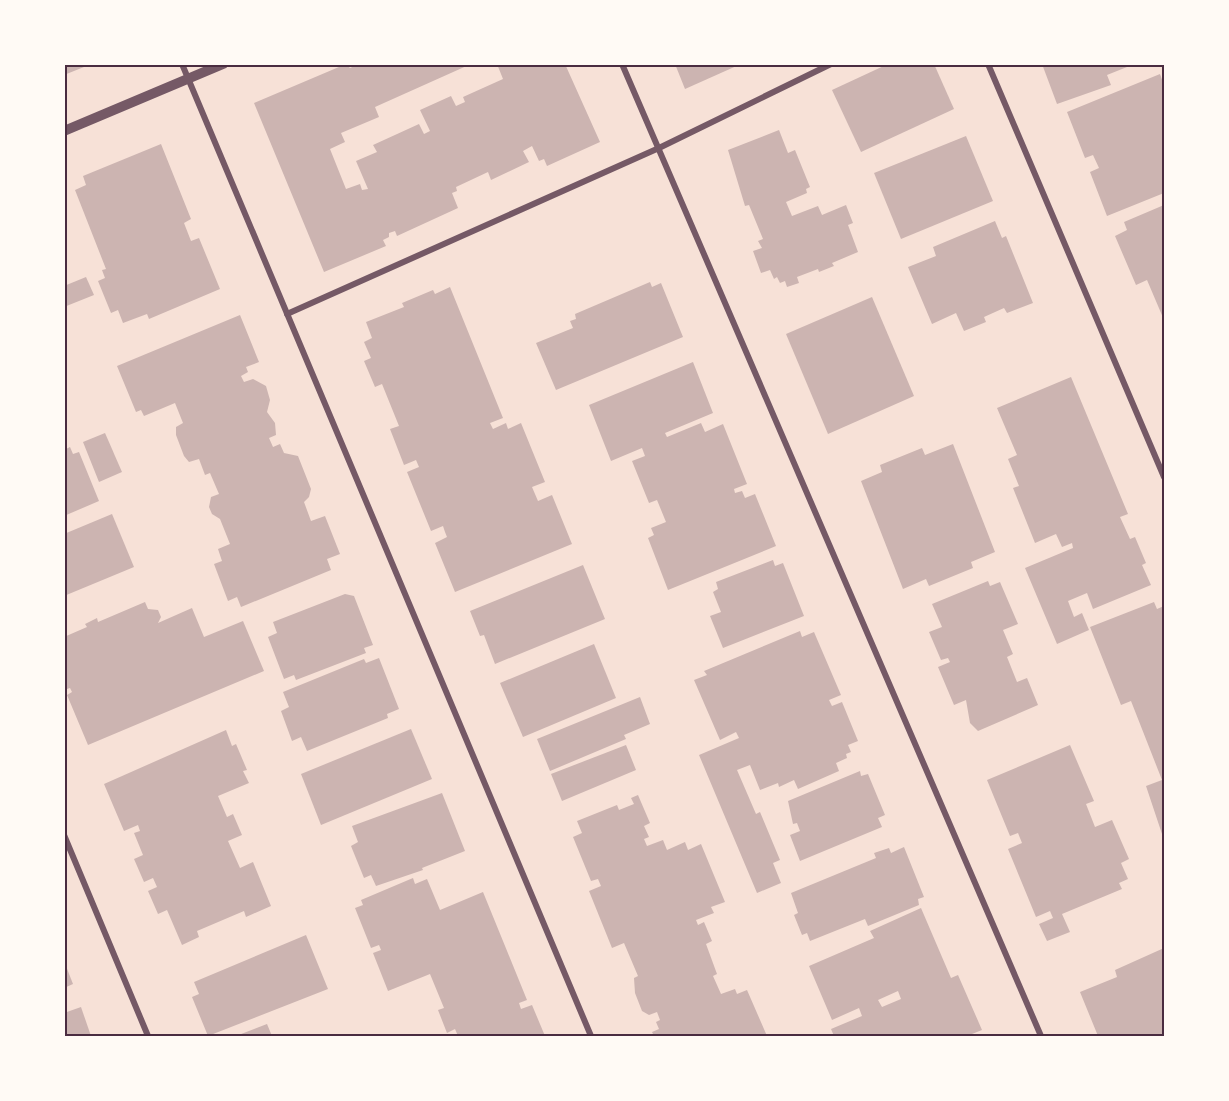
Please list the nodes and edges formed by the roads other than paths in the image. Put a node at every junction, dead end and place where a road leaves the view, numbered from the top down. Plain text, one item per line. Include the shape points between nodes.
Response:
1 (182, 64) edge
2 (222, 64) edge
3 (622, 64) edge
4 (831, 64) edge
5 (988, 64) edge
6 (188, 79) junction
7 (64, 131) edge
8 (659, 148) junction
9 (287, 314) junction
10 (1164, 477) edge
11 (64, 835) edge
12 (148, 1036) edge
13 (591, 1036) edge
14 (1041, 1036) edge

1 - 6 street
2 - 6 street
3 - 8 street
4 - 8 street
5 - 10 street
6 - 7 street
6 - 9 street
8 - 9 street
8 - 14 street
9 - 13 street
11 - 12 street

